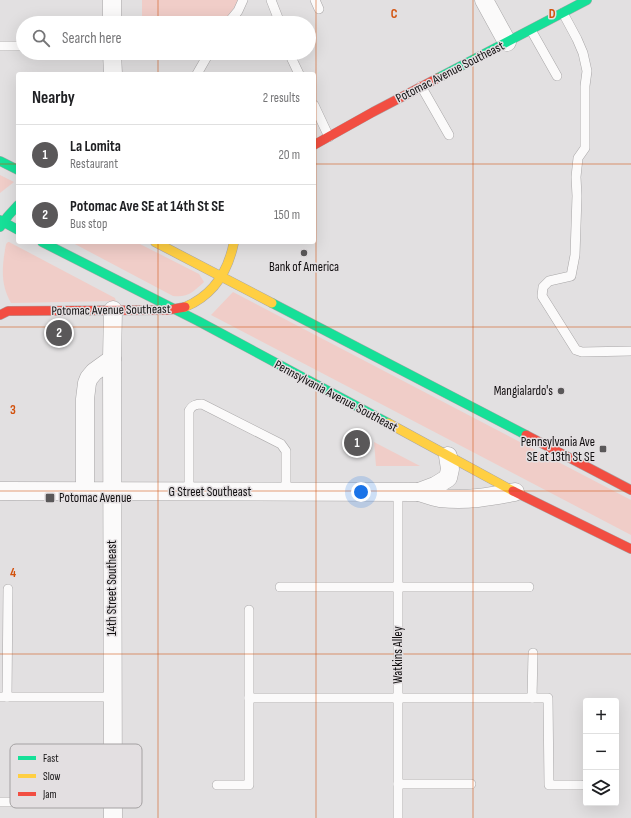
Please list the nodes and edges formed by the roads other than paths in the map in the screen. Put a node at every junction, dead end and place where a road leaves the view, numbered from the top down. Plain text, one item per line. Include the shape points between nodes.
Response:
1 (112, 0) edge
2 (243, 0) edge
3 (271, 0) edge
4 (315, 0) edge
5 (484, 0) edge
6 (587, 0) edge
7 (319, 9) dead end
8 (563, 13) junction
9 (112, 16) edge
10 (234, 16) edge
11 (277, 16) edge
12 (531, 30) junction
13 (507, 42) junction
14 (0, 46) edge
15 (16, 46) edge
16 (112, 60) edge
17 (205, 60) edge
18 (292, 60) edge
19 (112, 72) edge
20 (198, 72) edge
21 (298, 72) edge
22 (557, 76) dead end
23 (421, 86) junction
24 (316, 109) edge
25 (449, 135) dead end
26 (329, 137) junction
27 (316, 144) edge
28 (0, 161) edge
29 (16, 169) edge
30 (16, 207) edge
31 (1, 223) edge
32 (16, 229) edge
33 (46, 244) edge
34 (159, 244) edge
35 (233, 244) edge
36 (222, 276) junction
37 (0, 305) edge
38 (113, 310) junction
39 (173, 310) junction
40 (4, 313) edge
41 (631, 351) edge
42 (112, 358) junction
43 (448, 456) junction
44 (631, 490) edge
45 (85, 491) junction
46 (0, 492) edge
47 (112, 492) junction
48 (189, 492) junction
49 (286, 492) junction
50 (398, 492) junction
51 (419, 492) junction
52 (515, 492) junction
53 (631, 549) edge
54 (280, 587) dead end
55 (529, 587) dead end
56 (398, 588) junction
57 (8, 589) dead end
58 (249, 610) dead end
59 (4, 646) edge
60 (532, 653) dead end
61 (4, 697) edge
62 (112, 697) junction
63 (249, 698) junction
64 (398, 698) junction
65 (532, 698) junction
66 (112, 744) edge
67 (398, 784) junction
68 (471, 784) dead end
69 (217, 785) dead end
70 (581, 785) dead end
71 (0, 802) edge
72 (10, 803) edge
73 (85, 808) edge
74 (113, 810) edge
75 (398, 818) edge

1 - 9 street
2 - 10 lane
3 - 11 lane
4 - 7 lane
5 - 13 street
6 - 8 main road, Potomac Avenue Southeast
8 - 12 main road, Potomac Avenue Southeast
8 - 41 lane via 583,53 587,71 585,148 578,158 575,256 571,276 549,281 543,286 542,296 576,350
12 - 13 main road, Potomac Avenue Southeast
12 - 22 lane
13 - 23 main road, Potomac Avenue Southeast
14 - 15 lane
16 - 19 street
17 - 20 lane
18 - 21 lane
23 - 25 lane
23 - 26 main road, Potomac Avenue Southeast
24 - 26 lane
26 - 27 main road, Potomac Avenue Southeast
28 - 29 main road
30 - 31 main road
31 - 32 main road
33 - 39 main road, Pennsylvania Avenue Southeast
34 - 36 main road
35 - 36 main road, Potomac Avenue Southeast
36 - 39 main road, Potomac Avenue Southeast via 197,300
36 - 44 main road
37 - 40 main road
38 - 39 main road, Potomac Avenue Southeast
38 - 40 main road, Potomac Avenue Southeast
38 - 42 street, 14th Street Southeast
39 - 43 main road, Pennsylvania Avenue Southeast
42 - 45 street via 94,372 87,383
42 - 47 street, 14th Street Southeast
43 - 51 street, G Street Southeast via 448,478
43 - 52 main road, Pennsylvania Avenue Southeast
45 - 46 street, G Street Southeast
45 - 47 street, G Street Southeast
47 - 48 street, G Street Southeast
47 - 62 street, 14th Street Southeast
48 - 49 street, G Street Southeast
48 - 49 lane via 189,411 197,404 202,404 281,444 286,451
49 - 50 street, G Street Southeast
50 - 51 street, G Street Southeast
50 - 56 lane, Watkins Alley
51 - 52 street, G Street Southeast via 439,498 484,498
52 - 53 main road, Pennsylvania Avenue Southeast
54 - 56 lane
55 - 56 lane
56 - 64 lane, Watkins Alley
57 - 59 lane
58 - 63 lane
59 - 61 lane
60 - 65 lane
61 - 62 lane
62 - 66 street, 14th Street Southeast
63 - 64 lane
63 - 69 lane via 249,785
64 - 65 lane
64 - 67 lane, Watkins Alley
65 - 70 lane via 548,698 549,785
67 - 68 lane
67 - 75 lane, Watkins Alley
71 - 72 lane
73 - 74 lane

